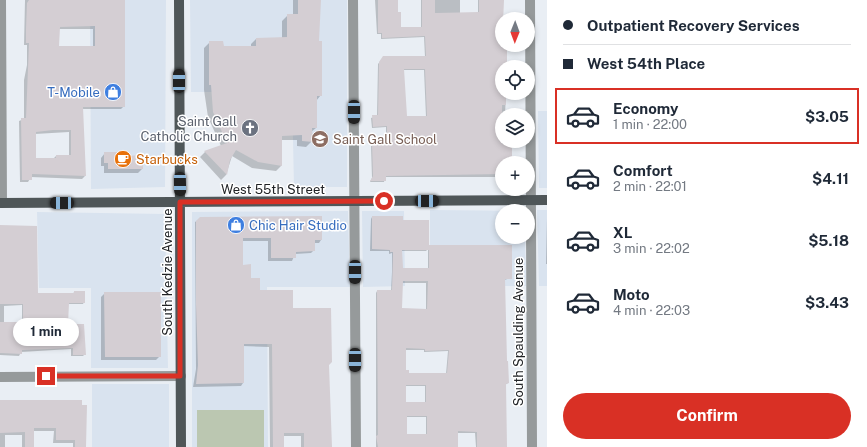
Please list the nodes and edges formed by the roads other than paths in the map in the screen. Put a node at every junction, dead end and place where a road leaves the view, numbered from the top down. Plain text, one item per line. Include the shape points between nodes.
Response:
1 (1, 0) edge
2 (179, 0) edge
3 (353, 0) edge
4 (530, 0) edge
5 (531, 200) junction
6 (547, 200) edge
7 (354, 201) junction
8 (180, 202) junction
9 (1, 203) edge
10 (180, 376) junction
11 (0, 377) edge
12 (181, 447) edge
13 (356, 447) edge
14 (532, 447) edge

1 - 9 street
2 - 8 main road, South Kedzie Avenue
3 - 7 street
4 - 5 street, South Spaulding Avenue
5 - 6 main road, West 55th Street
5 - 7 main road, West 55th Street
5 - 14 street, South Spaulding Avenue
7 - 8 main road, West 55th Street
7 - 13 street
8 - 9 main road, West 55th Street
8 - 10 main road, South Kedzie Avenue
10 - 11 street
10 - 12 main road, South Kedzie Avenue

